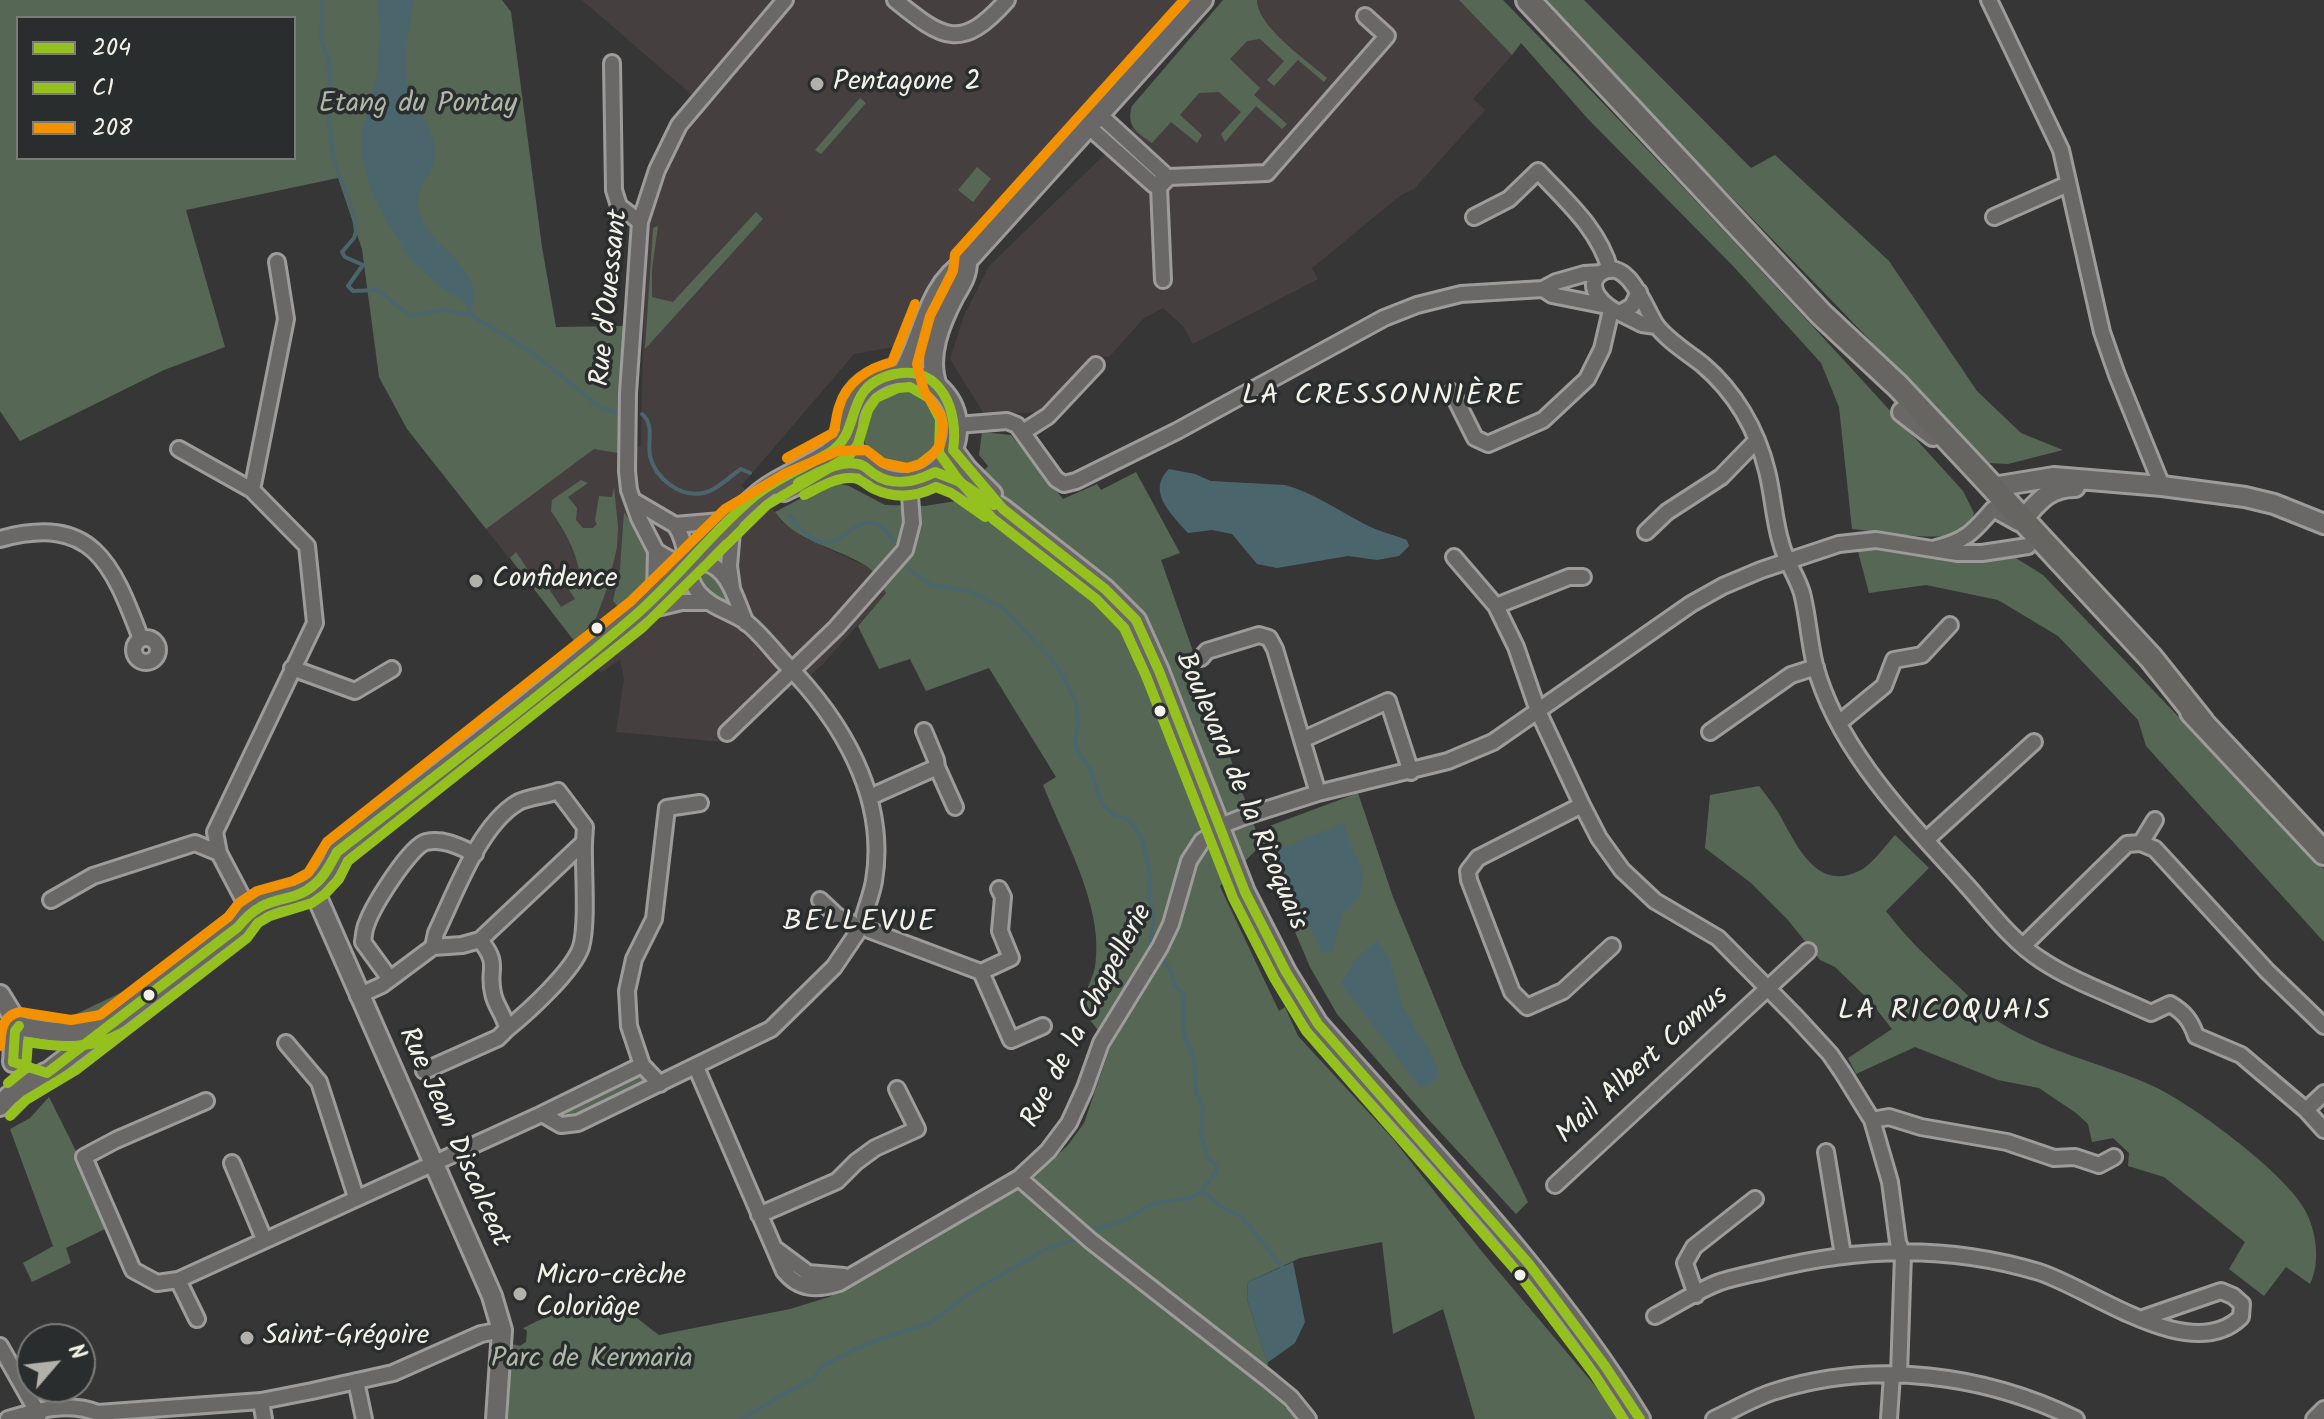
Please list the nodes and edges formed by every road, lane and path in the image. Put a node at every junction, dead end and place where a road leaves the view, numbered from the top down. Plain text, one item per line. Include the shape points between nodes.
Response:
1 (785, 0) edge
2 (895, 0) edge
3 (1007, 0) edge
4 (1203, 0) edge
5 (1989, 0) edge
6 (1530, 5) edge
7 (1365, 16) dead end
8 (612, 63) dead end
9 (1095, 122) junction
10 (1162, 181) junction
11 (2068, 184) junction
12 (1474, 217) dead end
13 (1994, 217) dead end
14 (640, 222) junction
15 (967, 261) junction
16 (277, 262) dead end
17 (1606, 271) junction
18 (1163, 280) dead end
19 (1543, 289) junction
20 (1639, 292) junction
21 (1612, 310) junction
22 (1821, 314) junction
23 (1656, 326) junction
24 (1096, 365) dead end
25 (902, 374) junction
26 (937, 386) junction
27 (1452, 392) dead end
28 (1902, 412) junction
29 (957, 425) junction
30 (1023, 432) junction
31 (849, 434) junction
32 (1757, 440) junction
33 (179, 449) dead end
34 (953, 450) junction
35 (863, 464) junction
36 (935, 472) junction
37 (909, 482) junction
38 (2141, 484) junction
39 (2162, 486) junction
40 (252, 490) junction
41 (1993, 498) junction
42 (634, 501) junction
43 (1003, 509) junction
44 (2023, 519) junction
45 (733, 520) junction
46 (2324, 524) edge
47 (675, 525) junction
48 (1646, 532) dead end
49 (0, 539) edge
50 (2028, 546) junction
51 (1932, 549) junction
52 (656, 551) junction
53 (1454, 557) dead end
54 (1789, 562) junction
55 (688, 564) junction
56 (1583, 577) dead end
57 (732, 588) junction
58 (655, 595) junction
59 (2096, 598) junction
60 (707, 602) junction
61 (1496, 606) junction
62 (639, 612) junction
63 (746, 623) junction
64 (1950, 625) dead end
65 (141, 639) dead end
66 (1201, 658) dead end
67 (1816, 667) junction
68 (292, 668) junction
69 (392, 669) dead end
70 (793, 670) junction
71 (1538, 711) junction
72 (1840, 722) junction
73 (2202, 722) junction
74 (924, 731) dead end
75 (1710, 732) dead end
76 (727, 733) dead end
77 (1302, 740) junction
78 (2034, 742) dead end
79 (937, 767) junction
80 (1411, 772) junction
81 (1318, 793) junction
82 (870, 797) junction
83 (700, 803) dead end
84 (1582, 805) junction
85 (955, 807) dead end
86 (2155, 820) dead end
87 (1219, 829) junction
88 (1926, 840) junction
89 (584, 842) junction
90 (2141, 843) junction
91 (219, 853) junction
92 (2324, 853) edge
93 (475, 854) junction
94 (313, 888) junction
95 (999, 889) dead end
96 (51, 900) dead end
97 (820, 900) dead end
98 (250, 912) junction
99 (860, 925) junction
100 (480, 940) junction
101 (1612, 946) dead end
102 (2023, 946) junction
103 (433, 947) junction
104 (1808, 951) dead end
105 (981, 972) junction
106 (390, 979) junction
107 (1768, 988) junction
108 (0, 995) edge
109 (358, 996) junction
110 (19, 1026) junction
111 (1043, 1026) dead end
112 (2324, 1026) edge
113 (105, 1028) junction
114 (507, 1029) junction
115 (54, 1033) junction
116 (286, 1043) dead end
117 (642, 1065) junction
118 (6, 1066) edge
119 (696, 1067) junction
120 (424, 1071) dead end
121 (46, 1073) junction
122 (660, 1084) junction
123 (897, 1089) dead end
124 (2324, 1093) edge
125 (206, 1101) dead end
126 (0, 1106) edge
127 (2306, 1110) junction
128 (542, 1114) junction
129 (1872, 1120) junction
130 (2324, 1130) edge
131 (1826, 1152) dead end
132 (2114, 1157) dead end
133 (232, 1163) dead end
134 (432, 1163) junction
135 (1019, 1178) junction
136 (1555, 1185) dead end
137 (356, 1197) junction
138 (1755, 1199) dead end
139 (759, 1215) junction
140 (264, 1239) junction
141 (1903, 1254) junction
142 (1843, 1255) junction
143 (178, 1280) junction
144 (1696, 1295) junction
145 (1655, 1316) dead end
146 (2143, 1318) junction
147 (197, 1319) dead end
148 (502, 1330) junction
149 (0, 1346) edge
150 (1895, 1375) junction
151 (356, 1381) junction
152 (261, 1401) junction
153 (2324, 1409) edge
154 (39, 1415) edge
155 (8, 1419) edge
156 (264, 1419) edge
157 (364, 1419) edge
158 (496, 1419) edge
159 (1308, 1419) edge
160 (1640, 1419) edge
161 (1714, 1419) edge
162 (1889, 1419) edge
163 (2076, 1419) edge
164 (2314, 1419) edge

1 - 14 street, Rue d'Ouessant via 679,125
2 - 3 street via 952,35 983,26
4 - 9 street
5 - 11 street via 2061,150
6 - 22 main road
7 - 10 street via 1387,36 1267,173
8 - 14 street via 614,190 619,206
9 - 10 street via 1164,174
9 - 15 street
10 - 18 street
11 - 13 street
11 - 39 street via 2102,332
12 - 17 street via 1509,199 1538,171 1597,235
14 - 42 street, Rue d'Ouessant via 627,426 627,471
15 - 25 street via 933,298
15 - 26 street via 967,274 933,353
16 - 40 street via 286,319
17 - 19 street
17 - 20 street via 1621,272
17 - 21 street via 1595,286 1597,297
19 - 21 street
19 - 30 street via 1461,294 1384,318 1076,481 1064,484 1056,479
20 - 21 street via 1632,306
20 - 23 street
21 - 23 street
21 - 27 street via 1587,379 1543,420 1488,444 1475,438
22 - 28 main road
22 - 41 main road via 1898,386
23 - 32 street via 1735,399
24 - 30 street via 1048,416
25 - 26 street
25 - 31 street via 864,390 855,403
26 - 29 street via 954,410
28 - 41 main road
28 - 44 street via 1925,427 1996,503
29 - 30 street via 1007,421
29 - 34 street
31 - 35 street
31 - 45 street via 842,445 767,487
32 - 48 street via 1721,477
32 - 54 street
33 - 40 street
34 - 36 street
34 - 43 street, Boulevard de la Ricoquais
35 - 37 street via 876,475
35 - 45 street via 842,464 814,475
36 - 37 street
36 - 43 street, Boulevard de la Ricoquais
37 - 70 street via 912,523 905,550
38 - 39 street
38 - 41 street via 2054,477
38 - 44 street via 2053,489
39 - 46 street via 2245,497
40 - 68 street via 307,546 315,623
41 - 44 main road
41 - 50 main road
41 - 51 street via 1970,535
41 - 59 street
42 - 47 street
42 - 52 street, Rue d'Ouessant
43 - 87 street, Boulevard de la Ricoquais via 1136,620
44 - 59 main road
45 - 47 street
45 - 55 street
45 - 57 street
47 - 55 street via 683,536
49 - 65 street via 52,531 85,543 113,574
50 - 51 street via 1982,553
50 - 73 main road
51 - 54 street via 1876,540 1839,544
52 - 55 street
52 - 58 street, Rue d'Ouessant
53 - 61 street
54 - 67 street via 1802,592
54 - 71 street via 1691,604
55 - 57 street via 714,567
55 - 58 street
55 - 60 street via 690,578
56 - 61 street via 1569,577
57 - 63 street
58 - 62 street
59 - 73 main road
60 - 62 street
60 - 63 street
61 - 71 street
62 - 94 street via 337,852 328,873
63 - 70 street
64 - 72 street via 1922,655 1894,660 1884,686
66 - 77 street via 1207,651 1259,635 1269,638
67 - 72 street
67 - 75 street via 1791,675
68 - 69 street via 355,691
68 - 91 street via 215,832
70 - 76 street
70 - 82 street via 831,719
71 - 80 street via 1493,742
71 - 84 street
72 - 88 street via 1866,767
73 - 92 main road
74 - 79 street
77 - 80 street via 1388,701
77 - 81 street
78 - 88 street
79 - 82 street
79 - 85 street
80 - 81 street
81 - 87 street
82 - 99 street via 876,849
83 - 117 street via 667,808 654,919 634,959 627,991 629,1026
84 - 101 street via 1478,858 1468,871 1469,880 1512,992 1527,1007 1563,991
84 - 107 street via 1622,870 1655,901 1718,938
86 - 90 street
87 - 135 street, Rue de la Chapellerie via 1202,841 1189,861 1171,924 1101,1043 1069,1123
87 - 160 street, Boulevard de la Ricoquais via 1245,892 1318,1024 1556,1299
88 - 102 street
89 - 93 street via 585,827 558,791 520,801 503,813
89 - 100 street
89 - 114 street via 579,952 549,990
90 - 102 street via 2127,844
90 - 112 street via 2155,849
91 - 96 street via 195,843 93,876
91 - 98 street
93 - 103 street
93 - 106 street via 428,841 405,859 366,924 363,942
94 - 98 street
94 - 109 street, Rue Jean Discalceat
95 - 105 street via 1000,931 1011,958
97 - 99 street via 837,916
98 - 113 street via 238,927
99 - 105 street
99 - 119 street via 834,967 771,1029
100 - 103 street
100 - 114 street via 492,957 492,993
102 - 127 street via 2043,961 2151,1013 2170,1004 2182,1010 2196,1036 2241,1055
103 - 106 street
104 - 107 street, Mail Albert Camus
105 - 111 street via 1011,1040
106 - 109 street
107 - 129 street via 1830,1054
107 - 136 street, Mail Albert Camus
108 - 110 street
109 - 134 street, Rue Jean Discalceat
110 - 115 street
110 - 118 street
113 - 115 street
113 - 121 street
114 - 120 street
115 - 121 street
116 - 137 street via 319,1082
117 - 122 street
117 - 128 street
118 - 121 street
119 - 122 street
119 - 139 street, Rue de la Chapellerie
121 - 126 street
122 - 128 street via 578,1123 561,1125
123 - 139 street via 917,1129 875,1148 837,1181
124 - 127 street
125 - 143 street via 84,1157 133,1270 157,1283
127 - 130 street
128 - 134 street
129 - 132 street via 1889,1117 2099,1165
129 - 141 street
131 - 142 street
133 - 140 street
134 - 137 street
134 - 148 street, Rue Jean Discalceat
135 - 139 street, Rue de la Chapellerie via 848,1276 796,1267 775,1248
135 - 159 street via 1291,1398
137 - 140 street
138 - 144 street via 1694,1247 1685,1263
140 - 143 street
141 - 142 street
141 - 146 street via 1924,1251 2001,1261 2062,1279
141 - 150 street
142 - 144 street via 1720,1282
143 - 147 street
144 - 145 street
146 - 146 street via 2194,1335 2214,1333 2241,1317 2242,1304 2221,1291
148 - 151 street via 393,1373
148 - 158 street, Rue Jean Discalceat
149 - 154 street
150 - 161 street via 1813,1381 1773,1391
150 - 162 street
150 - 163 street via 1980,1383
151 - 152 street
151 - 157 street
152 - 154 street via 98,1413 82,1407
152 - 156 street
153 - 164 street
154 - 155 street

